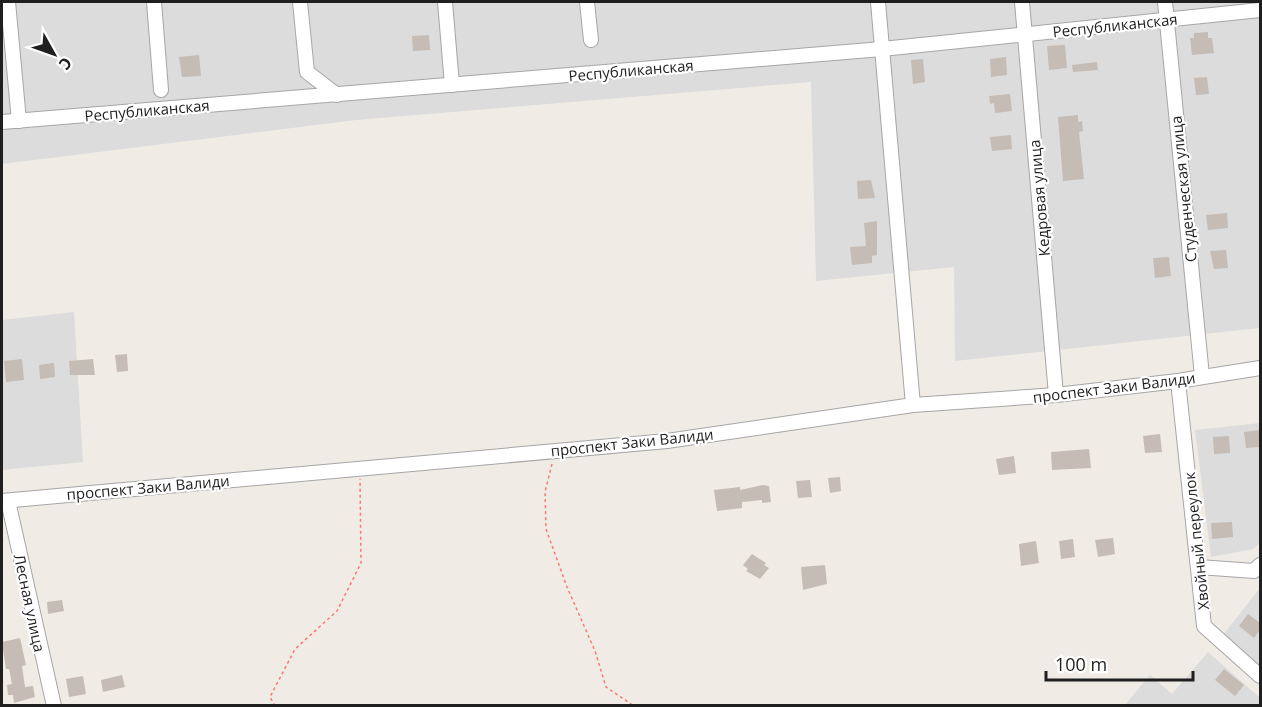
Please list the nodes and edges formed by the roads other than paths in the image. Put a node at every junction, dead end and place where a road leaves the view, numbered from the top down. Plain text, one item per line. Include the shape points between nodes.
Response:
1 (8, 2) edge
2 (154, 2) edge
3 (300, 2) edge
4 (445, 2) edge
5 (587, 2) edge
6 (878, 2) edge
7 (1022, 2) edge
8 (1165, 2) edge
9 (1260, 9) edge
10 (1167, 20) junction
11 (1025, 34) junction
12 (591, 40) dead end
13 (882, 49) junction
14 (452, 85) junction
15 (161, 90) dead end
16 (337, 94) junction
17 (19, 121) junction
18 (2, 122) edge
19 (1260, 368) edge
20 (1202, 376) junction
21 (1178, 381) junction
22 (1056, 395) junction
23 (913, 405) junction
24 (5, 501) edge
25 (1260, 565) edge
26 (1199, 567) junction
27 (1260, 676) edge
28 (54, 705) edge

1 - 17 street
2 - 15 street
3 - 16 street via 307,72
4 - 14 street
5 - 12 street
6 - 13 street
7 - 11 street, Кедровая улица
8 - 10 street, Студенческая улица
9 - 10 street, Республиканская
10 - 11 street, Республиканская
10 - 20 street, Студенческая улица
11 - 13 street, Республиканская
11 - 22 street, Кедровая улица
13 - 14 street, Республиканская
13 - 23 street
14 - 16 street, Республиканская
16 - 17 street, Республиканская
17 - 18 street, Республиканская
19 - 20 street, проспект Заки Валиди
20 - 21 street, проспект Заки Валиди
21 - 22 street, проспект Заки Валиди
21 - 26 street, Хвойный переулок
22 - 23 street, проспект Заки Валиди
23 - 24 street, проспект Заки Валиди via 667,441
24 - 28 street, Лесная улица
25 - 26 street via 1254,571
26 - 27 street, Хвойный переулок via 1204,626

